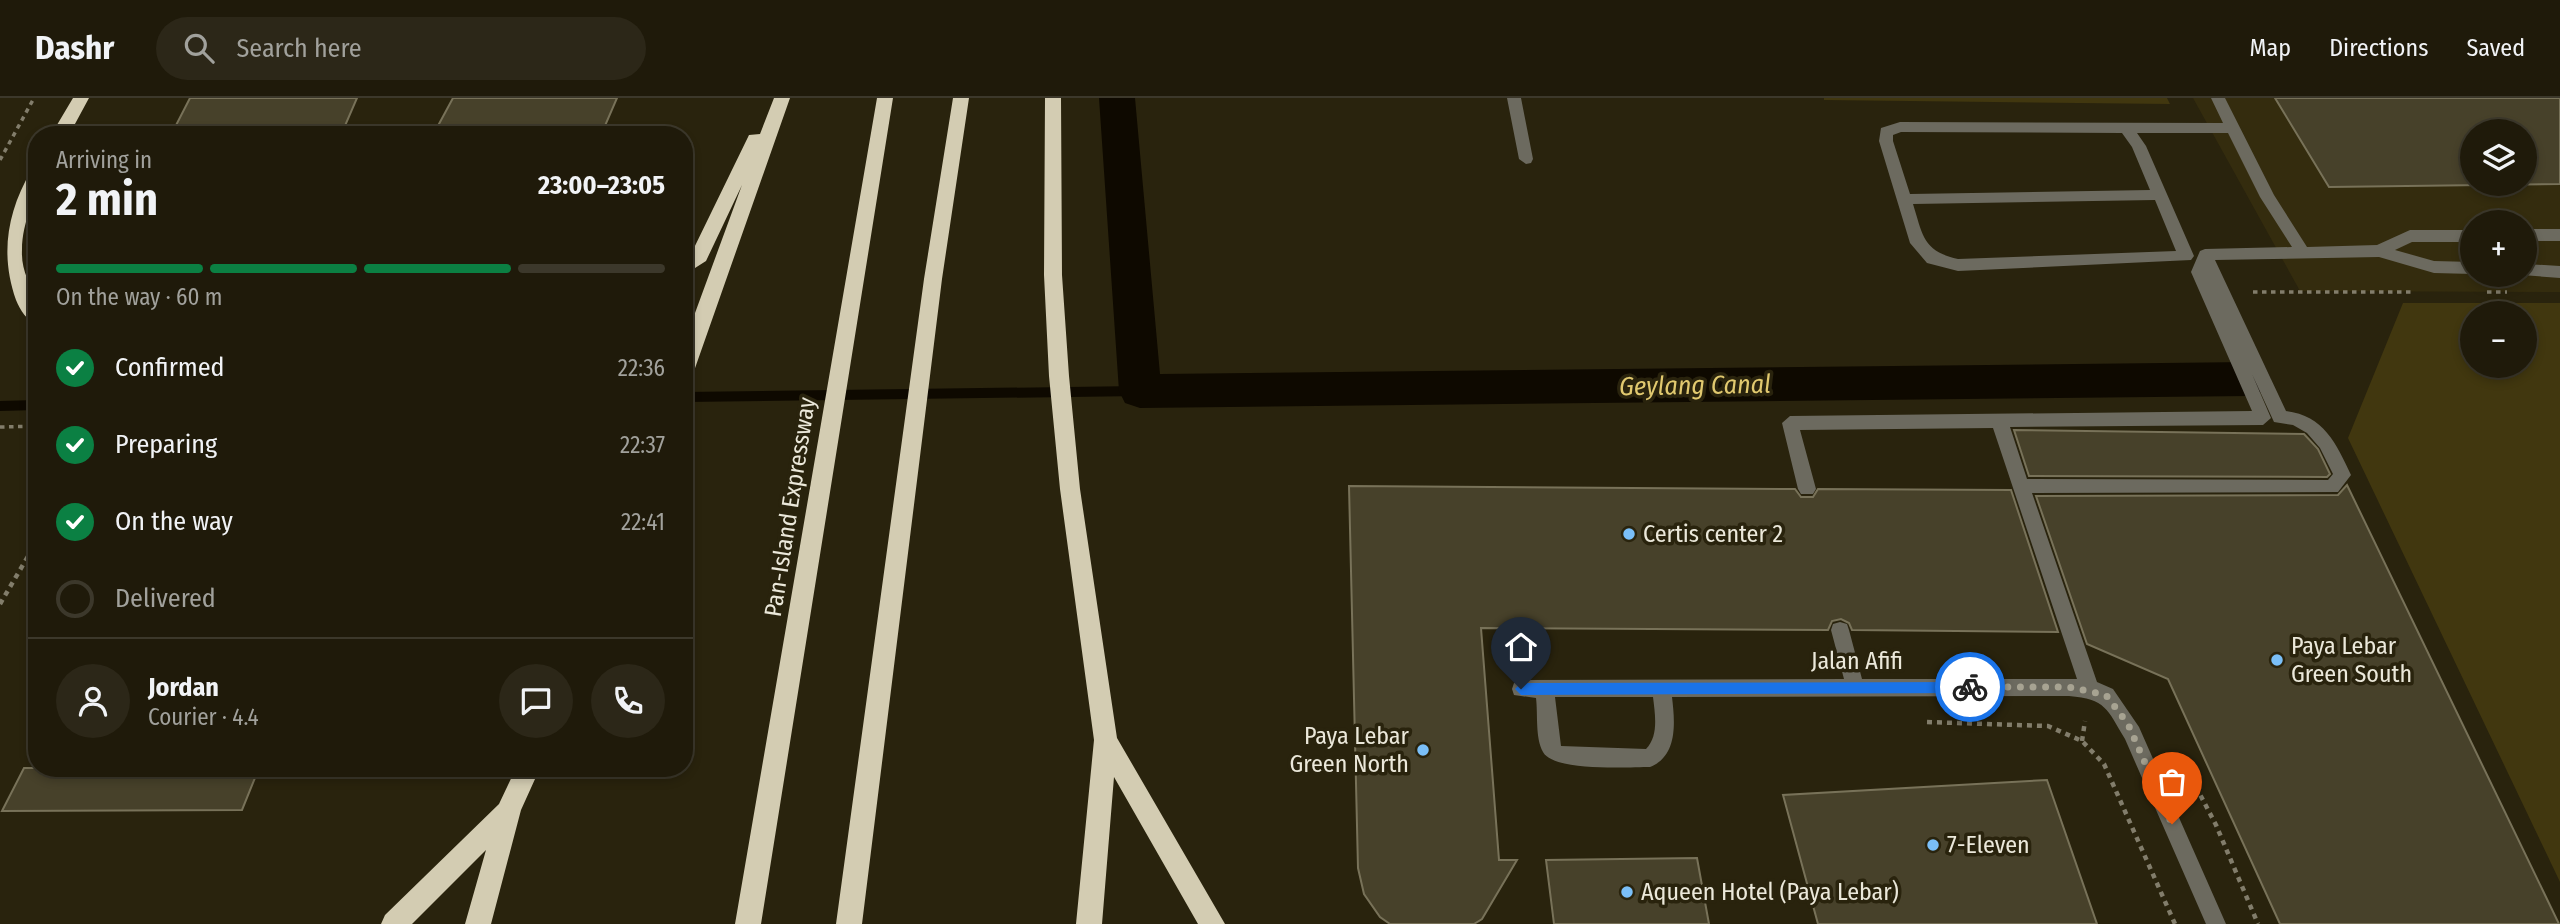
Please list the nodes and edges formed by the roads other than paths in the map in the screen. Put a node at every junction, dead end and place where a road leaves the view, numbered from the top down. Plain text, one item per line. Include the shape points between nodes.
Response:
1 (81, 98) edge
2 (774, 98) edge
3 (782, 98) edge
4 (886, 98) edge
5 (961, 98) edge
6 (1053, 98) edge
7 (1514, 98) edge
8 (2217, 98) edge
9 (65, 126) edge
10 (2233, 128) junction
11 (2127, 129) junction
12 (1526, 159) dead end
13 (28, 190) edge
14 (2158, 195) junction
15 (1902, 199) junction
16 (2537, 235) edge
17 (2560, 235) edge
18 (2460, 236) edge
19 (2302, 251) junction
20 (2379, 251) junction
21 (2205, 255) junction
22 (693, 261) edge
23 (2460, 268) edge
24 (2537, 271) edge
25 (2560, 272) edge
26 (28, 310) edge
27 (693, 346) edge
28 (2272, 417) junction
29 (1999, 421) junction
30 (2021, 486) junction
31 (1807, 489) dead end
32 (1840, 630) dead end
33 (1855, 687) junction
34 (1521, 689) dead end
35 (1662, 689) junction
36 (1545, 690) junction
37 (2090, 690) junction
38 (1106, 740) junction
39 (524, 777) edge
40 (509, 809) junction
41 (394, 924) edge
42 (478, 924) edge
43 (748, 924) edge
44 (849, 924) edge
45 (1089, 924) edge
46 (1212, 924) edge
47 (2216, 924) edge

1 - 9 highway
2 - 22 highway
3 - 27 highway
4 - 43 highway, Pan-Island Expressway
5 - 44 highway
6 - 38 highway via 1053,275 1062,414
7 - 12 lane
8 - 10 lane
10 - 11 lane
10 - 19 lane via 2267,197
11 - 14 lane via 2139,146
11 - 15 lane via 1900,127 1886,132 1886,141
13 - 26 highway via 16,211 4,265
14 - 15 lane
14 - 15 lane via 2186,256 1958,265 1932,259 1918,243
16 - 17 lane
18 - 20 lane via 2410,236
19 - 20 lane
19 - 21 lane
20 - 23 lane via 2434,267
21 - 28 lane
21 - 28 lane via 2199,272
24 - 25 lane
28 - 29 lane
28 - 30 lane via 2299,418 2323,434 2342,475 2332,487
29 - 30 lane
29 - 31 lane via 1790,423
30 - 37 lane
32 - 33 lane
33 - 35 lane, Jalan Afifi
33 - 37 lane, Jalan Afifi
34 - 36 lane, Jalan Afifi
35 - 36 lane, Jalan Afifi
35 - 36 lane via 1664,739 1659,752 1650,758 1554,752
37 - 47 lane via 2106,695 2128,724
38 - 45 highway
38 - 46 highway
39 - 40 highway
40 - 41 highway
40 - 42 highway

